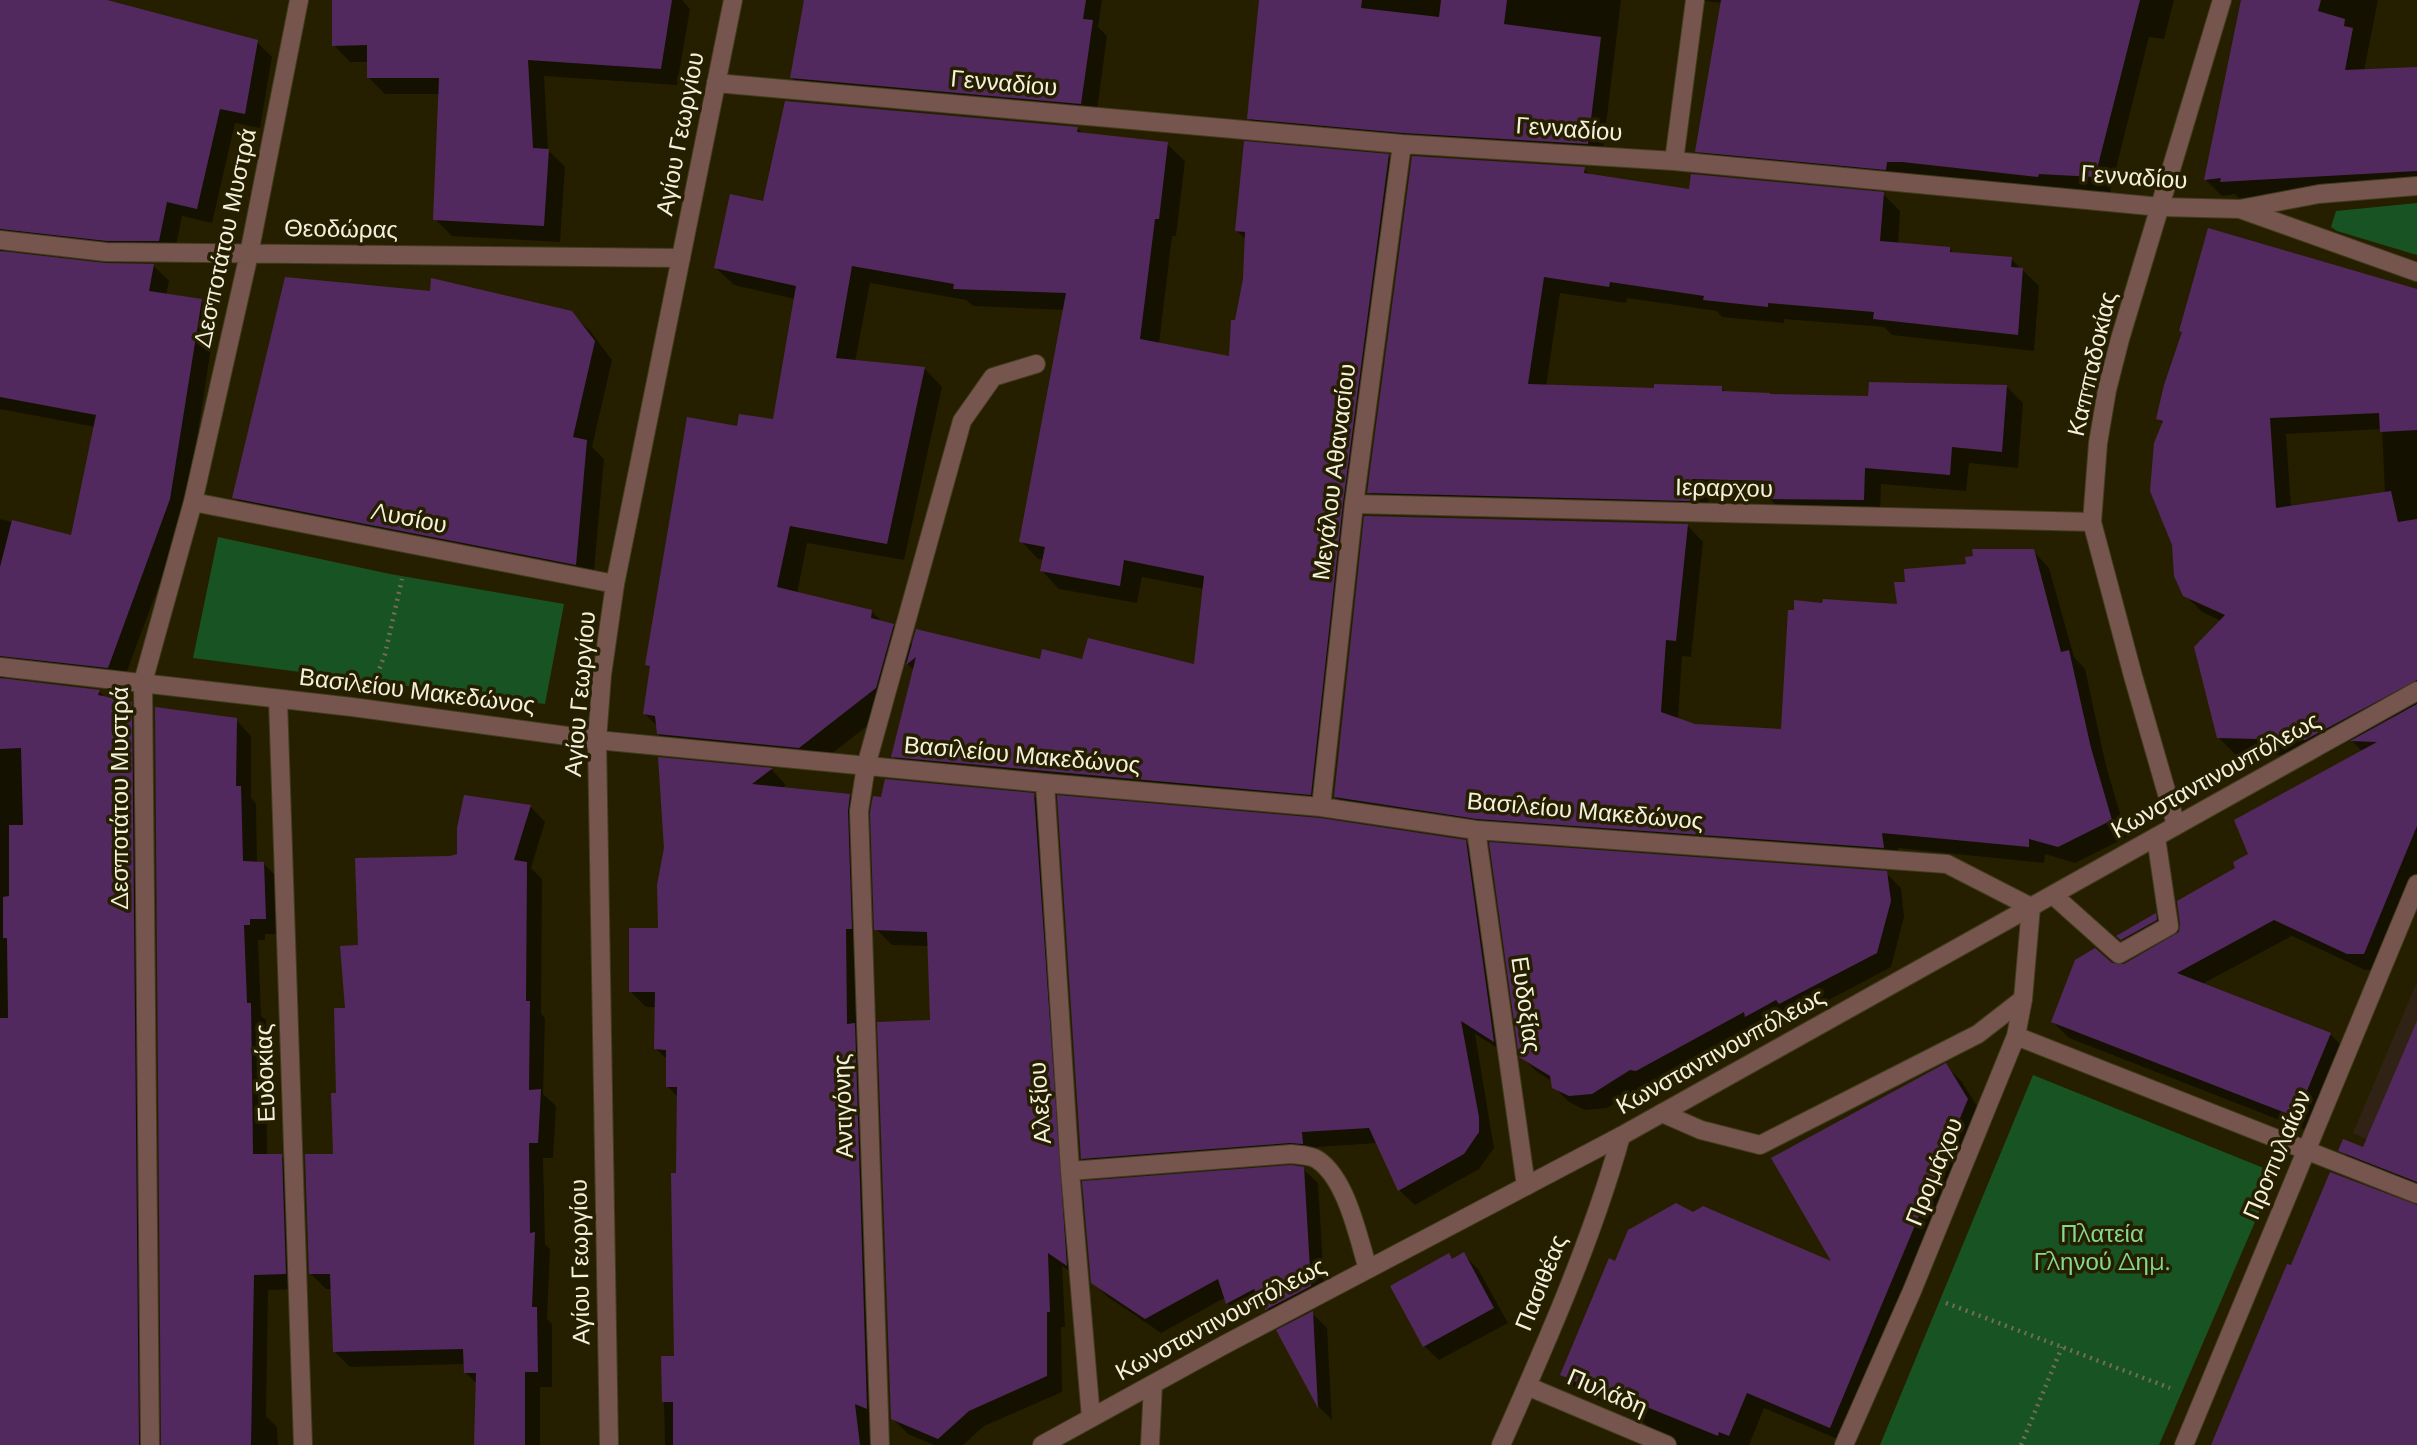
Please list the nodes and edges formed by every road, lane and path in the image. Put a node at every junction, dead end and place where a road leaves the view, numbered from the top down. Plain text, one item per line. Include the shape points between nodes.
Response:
1 (299, 0) edge
2 (733, 0) edge
3 (1695, 0) edge
4 (2222, 0) edge
5 (716, 83) junction
6 (1402, 144) junction
7 (1675, 161) junction
8 (2417, 186) edge
9 (2161, 207) junction
10 (2240, 209) junction
11 (0, 240) edge
12 (249, 254) junction
13 (681, 258) junction
14 (2417, 272) edge
15 (1036, 364) dead end
16 (193, 502) junction
17 (1354, 504) junction
18 (2092, 522) junction
19 (409, 544) junction
20 (615, 584) junction
21 (0, 667) edge
22 (143, 682) junction
23 (2417, 691) edge
24 (278, 700) junction
25 (352, 707) junction
26 (597, 740) junction
27 (866, 766) junction
28 (1045, 783) junction
29 (1321, 807) junction
30 (2176, 825) junction
31 (1476, 830) junction
32 (2156, 837) junction
33 (2417, 884) edge
34 (2053, 895) junction
35 (2031, 907) junction
36 (2023, 999) junction
37 (2016, 1036) junction
38 (1662, 1113) junction
39 (1621, 1136) junction
40 (2307, 1149) junction
41 (1070, 1171) junction
42 (1526, 1186) junction
43 (2417, 1194) edge
44 (1368, 1269) junction
45 (1912, 1291) junction
46 (2062, 1347) junction
47 (1153, 1385) junction
48 (1527, 1387) junction
49 (2203, 1400) junction
50 (1091, 1418) junction
51 (150, 1445) edge
52 (303, 1445) edge
53 (609, 1445) edge
54 (880, 1445) edge
55 (1042, 1445) edge
56 (1150, 1445) edge
57 (1502, 1445) edge
58 (1667, 1445) edge
59 (1844, 1445) edge
60 (2021, 1445) edge
61 (2184, 1445) edge

1 - 12 street, Δεσποτάτου Μυστρά
2 - 5 street, Αγίου Γεωργίου
3 - 7 street
4 - 9 street, Καππαδοκίας
5 - 6 street, Γενναδίου
5 - 13 street, Αγίου Γεωργίου
6 - 7 street, Γενναδίου
6 - 17 street, Μεγάλου Αθανασίου
7 - 9 street, Γενναδίου
8 - 10 street, Γενναδίου via 2319,194
9 - 10 street, Γενναδίου
9 - 18 street, Καππαδοκίας via 2107,390
10 - 14 street
11 - 12 street, Θεοδώρας via 106,252
12 - 13 street, Θεοδώρας
12 - 16 street, Δεσποτάτου Μυστρά
13 - 20 street, Αγίου Γεωργίου
15 - 27 street, Αντιγόνης via 992,377 962,421
16 - 19 street, Λυσίου
16 - 22 street, Δεσποτάτου Μυστρά
17 - 18 street, Ιεραρχου
17 - 29 street, Μεγάλου Αθανασίου
18 - 30 street, Καππαδοκίας
19 - 20 street, Λυσίου
19 - 25 path via 386,654 377,676
20 - 26 street, Αγίου Γεωργίου
21 - 22 street, Βασιλείου Μακεδώνος
22 - 24 street, Βασιλείου Μακεδώνος
22 - 51 street, Δεσποτάτου Μυστρά
23 - 30 street, Κωνσταντινουπόλεως
24 - 25 street, Βασιλείου Μακεδώνος
24 - 52 street, Ευδοκίας
25 - 26 street, Βασιλείου Μακεδώνος
26 - 27 street, Βασιλείου Μακεδώνος
26 - 53 street, Αγίου Γεωργίου
27 - 28 street, Βασιλείου Μακεδώνος
27 - 54 street, Αντιγόνης via 859,811
28 - 29 street, Βασιλείου Μακεδώνος
28 - 41 street, Αλεξίου
29 - 31 street, Βασιλείου Μακεδώνος
30 - 32 street, Κωνσταντινουπόλεως
31 - 35 street, Βασιλείου Μακεδώνος via 1947,864
31 - 42 street, Ευδοξίας
32 - 34 street, Κωνσταντινουπόλεως
32 - 34 street via 2169,926 2119,954
33 - 40 street, Προπυλαίων
34 - 35 street, Κωνσταντινουπόλεως
35 - 36 street, Προμάχου
35 - 38 street, Κωνσταντινουπόλεως
36 - 37 street, Προμάχου
36 - 38 street via 1978,1034 1760,1144 1701,1130
37 - 40 street
37 - 45 street, Προμάχου
38 - 39 street, Κωνσταντινουπόλεως
39 - 42 street, Κωνσταντινουπόλεως
39 - 48 street, Πασιθέας via 1607,1187
40 - 43 street
40 - 49 street, Προπυλαίων
41 - 44 street via 1291,1154 1316,1158 1332,1173 1350,1208
41 - 50 street, Αλεξίου
42 - 44 street, Κωνσταντινουπόλεως
44 - 47 street, Κωνσταντινουπόλεως
45 - 46 path
45 - 59 street, Προμάχου
46 - 49 path
46 - 60 path
47 - 50 street, Κωνσταντινουπόλεως
47 - 56 street
48 - 57 street, Πασιθέας
48 - 58 street, Πυλάδη
49 - 61 street, Προπυλαίων
50 - 55 street, Κωνσταντινουπόλεως

